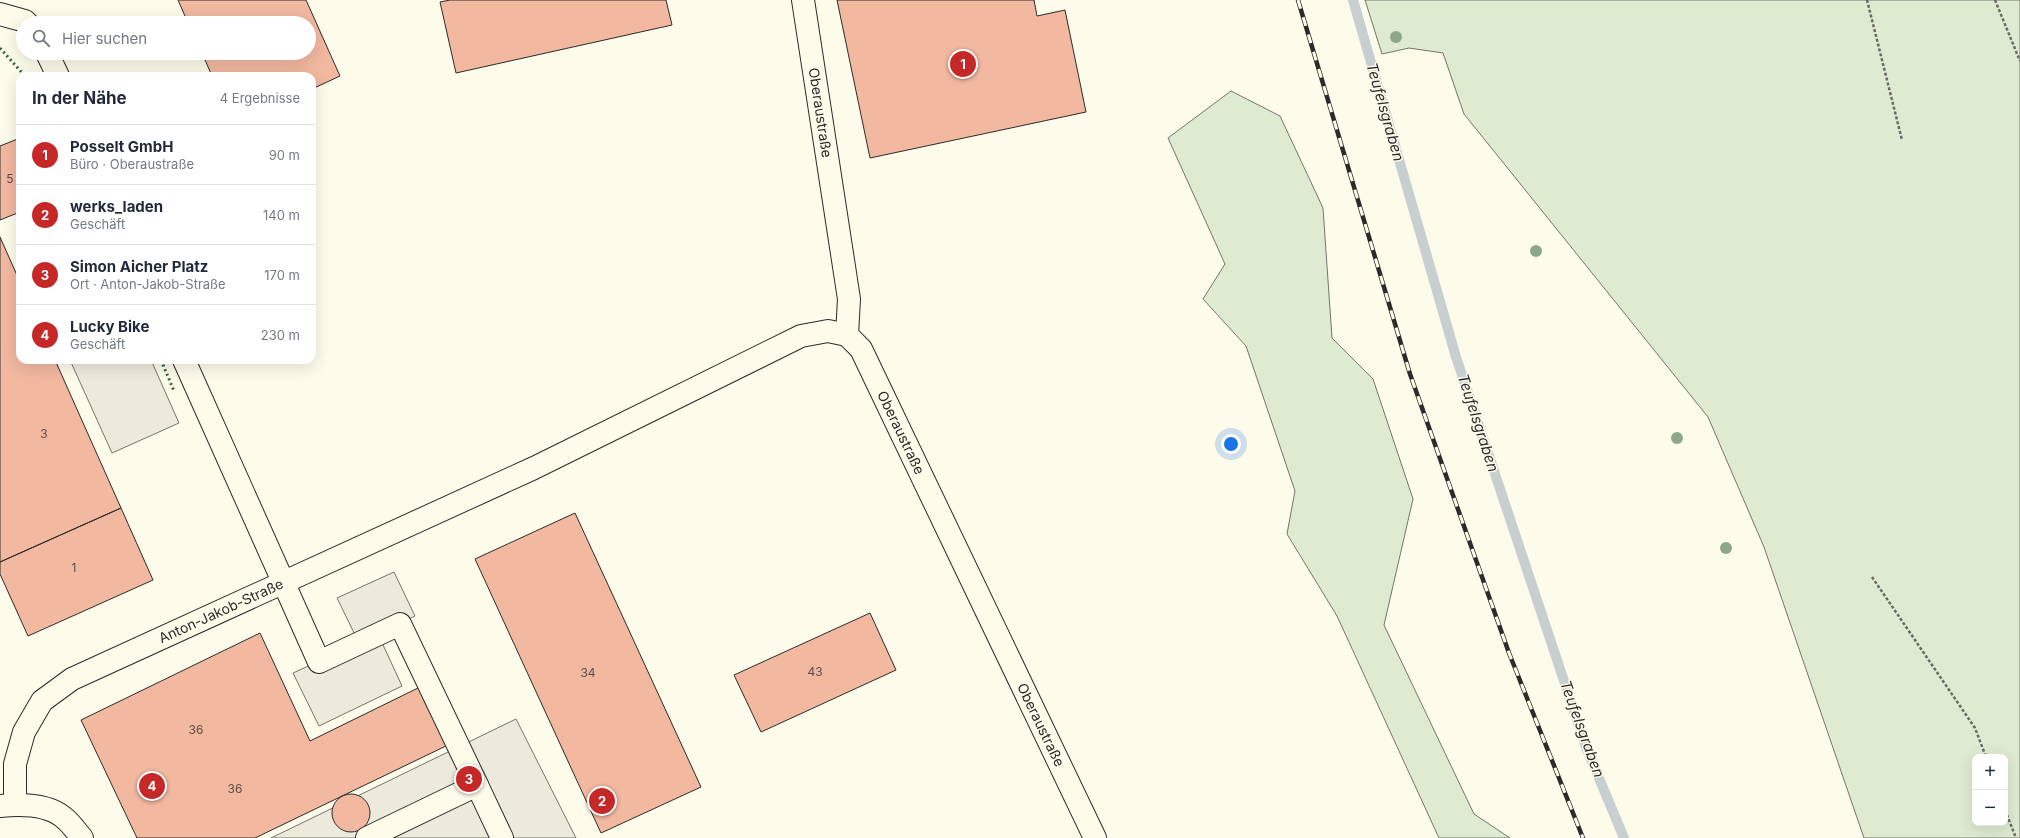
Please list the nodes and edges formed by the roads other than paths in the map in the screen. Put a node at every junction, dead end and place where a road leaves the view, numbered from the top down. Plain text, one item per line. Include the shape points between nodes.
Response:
1 (804, 0) edge
2 (0, 14) edge
3 (16, 18) edge
4 (50, 60) edge
5 (56, 72) edge
6 (848, 335) junction
7 (186, 364) edge
8 (282, 582) junction
9 (477, 785) junction
10 (8, 806) edge
11 (82, 838) edge
12 (367, 838) edge
13 (502, 838) edge
14 (1095, 838) edge

1 - 6 street, Oberaustraße via 849,299
2 - 3 street
4 - 5 street
6 - 8 street via 828,331 801,336 534,468
6 - 14 street, Oberaustraße via 861,350
7 - 8 street, Anton-Jakob-Straße
8 - 9 street via 319,662 400,624
8 - 10 street, Anton-Jakob-Straße via 72,679 42,700 24,732 15,764
9 - 12 street
9 - 13 street
10 - 11 street via 43,808 63,816

